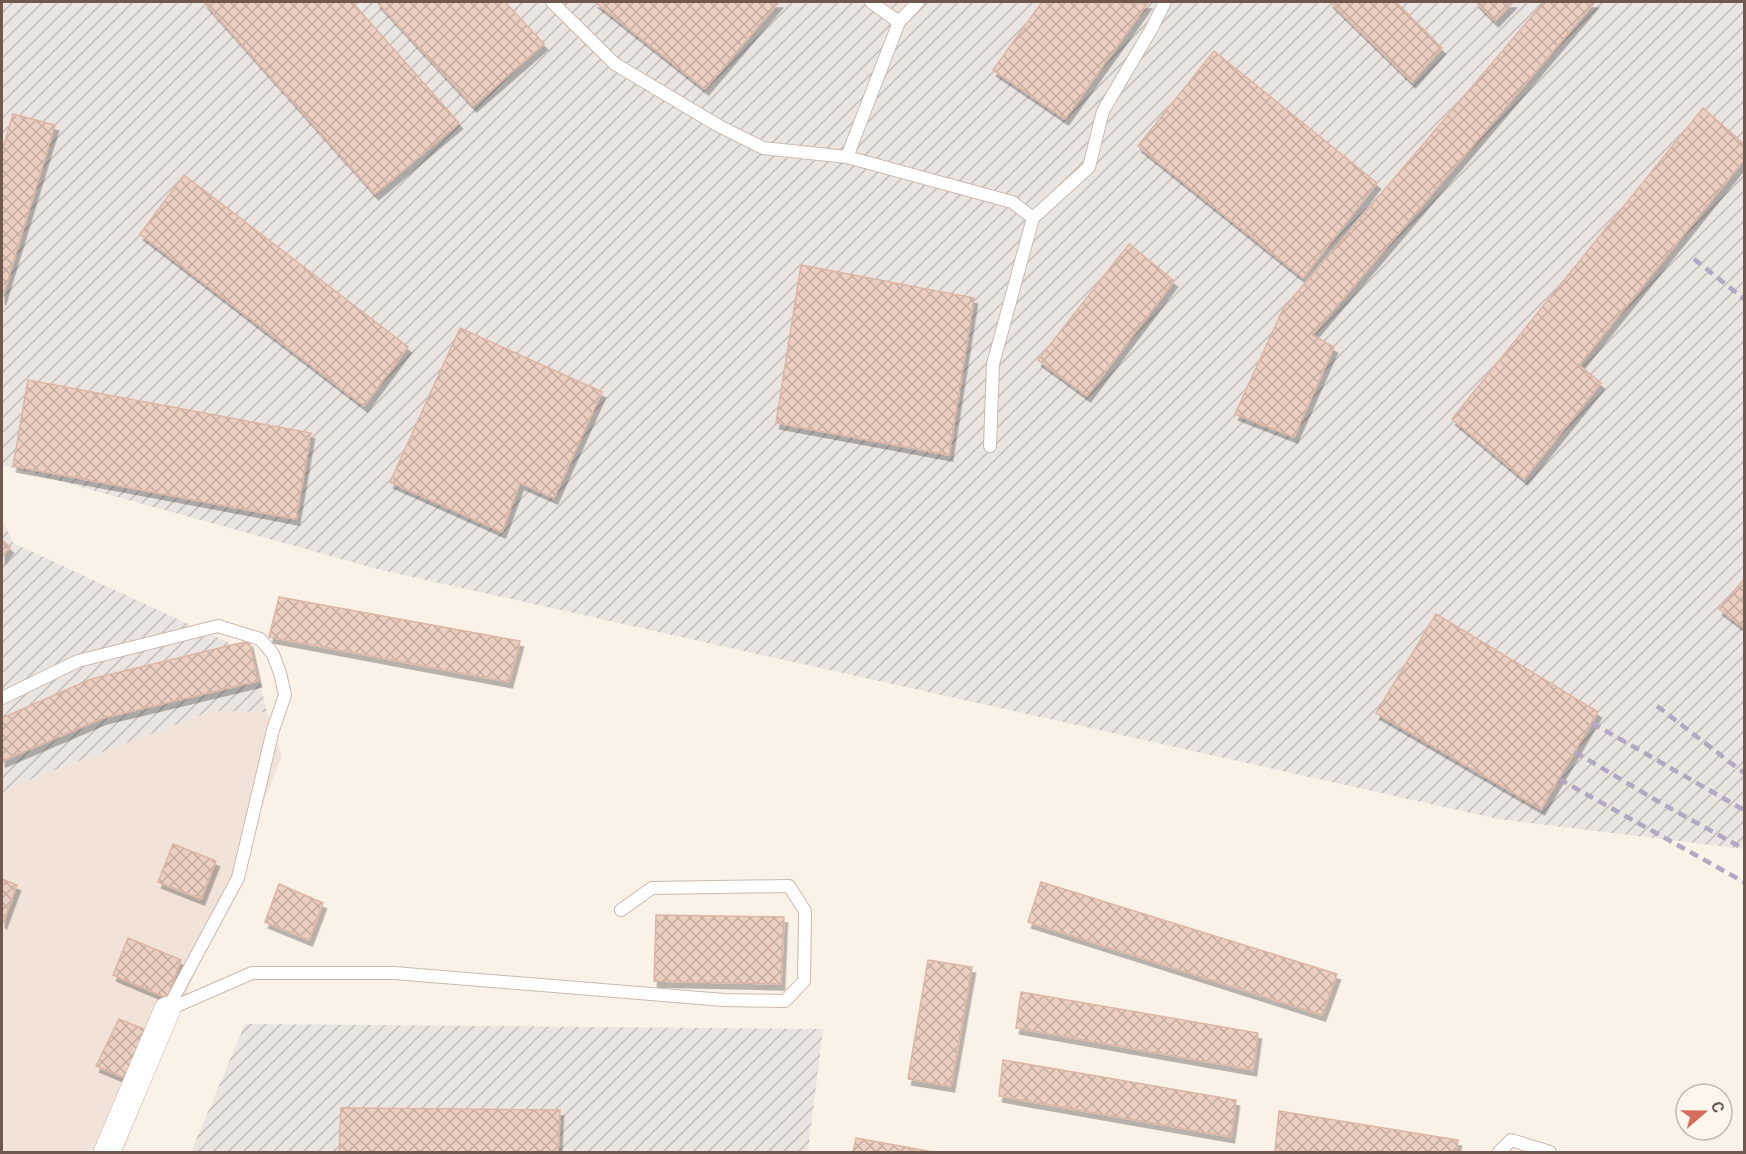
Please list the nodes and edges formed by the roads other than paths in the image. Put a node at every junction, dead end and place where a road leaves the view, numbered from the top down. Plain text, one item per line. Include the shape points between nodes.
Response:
1 (552, 2) edge
2 (871, 2) edge
3 (918, 2) edge
4 (1165, 2) edge
5 (899, 22) junction
6 (847, 157) junction
7 (1033, 218) junction
8 (990, 446) dead end
9 (2, 698) edge
10 (621, 910) dead end
11 (167, 1010) junction
12 (107, 1152) edge
13 (1498, 1152) edge
14 (1550, 1152) edge

1 - 6 lane via 615,64 719,126 763,148
2 - 5 lane
3 - 5 lane
4 - 7 lane via 1103,111 1089,167
5 - 6 lane
6 - 7 lane via 1012,201
7 - 8 lane via 993,364
9 - 11 lane via 78,661 218,626 260,639 273,654 285,695 238,878
10 - 11 lane via 652,888 789,886 805,911 804,981 785,1001 724,1000 394,973 252,973
11 - 12 street
13 - 14 lane via 1510,1140

